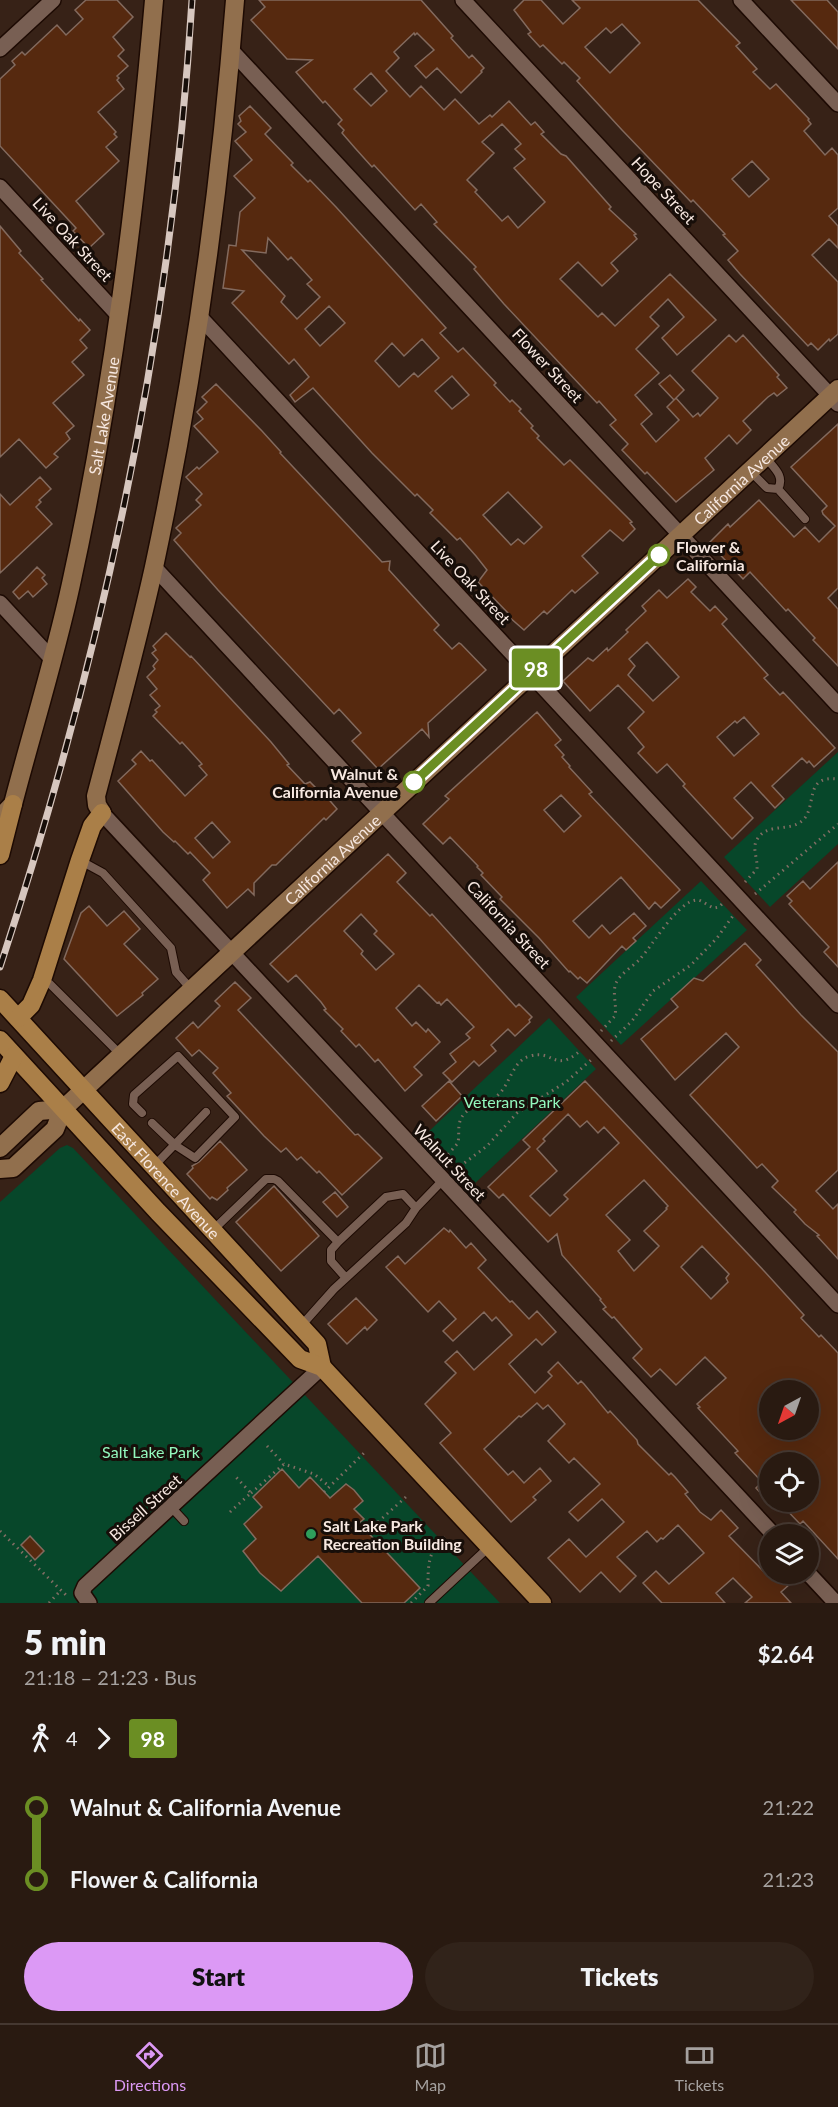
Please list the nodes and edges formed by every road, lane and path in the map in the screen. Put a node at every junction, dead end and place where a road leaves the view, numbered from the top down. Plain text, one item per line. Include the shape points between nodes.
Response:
1 (53, 0) edge
2 (154, 0) edge
3 (235, 0) edge
4 (463, 0) edge
5 (741, 0) edge
6 (0, 49) edge
7 (231, 50) junction
8 (838, 104) edge
9 (0, 187) edge
10 (119, 316) junction
11 (200, 317) junction
12 (836, 396) edge
13 (765, 456) junction
14 (749, 471) junction
15 (778, 489) junction
16 (805, 519) dead end
17 (681, 535) junction
18 (154, 567) junction
19 (0, 603) edge
20 (52, 659) junction
21 (531, 673) junction
22 (838, 705) edge
23 (838, 778) edge
24 (13, 804) junction
25 (381, 812) junction
26 (102, 813) junction
27 (0, 818) edge
28 (838, 824) edge
29 (0, 855) edge
30 (80, 860) junction
31 (739, 898) junction
32 (231, 952) junction
33 (42, 980) junction
34 (192, 989) junction
35 (0, 999) edge
36 (838, 1005) edge
37 (18, 1018) junction
38 (0, 1040) edge
39 (597, 1045) junction
40 (120, 1055) junction
41 (14, 1056) junction
42 (0, 1083) edge
43 (84, 1089) junction
44 (63, 1109) junction
45 (206, 1112) dead end
46 (142, 1113) dead end
47 (152, 1123) dead end
48 (175, 1145) junction
49 (0, 1148) edge
50 (154, 1166) junction
51 (0, 1169) edge
52 (438, 1174) junction
53 (416, 1208) junction
54 (213, 1230) junction
55 (338, 1242) junction
56 (346, 1278) junction
57 (838, 1305) edge
58 (301, 1326) junction
59 (322, 1367) junction
60 (267, 1446) dead end
61 (365, 1452) dead end
62 (284, 1464) junction
63 (234, 1475) dead end
64 (329, 1486) junction
65 (324, 1491) dead end
66 (251, 1493) junction
67 (406, 1496) dead end
68 (171, 1507) junction
69 (230, 1512) dead end
70 (184, 1521) dead end
71 (764, 1524) edge
72 (369, 1530) dead end
73 (0, 1531) edge
74 (445, 1537) dead end
75 (489, 1546) junction
76 (818, 1584) edge
77 (61, 1590) junction
78 (49, 1603) edge
79 (74, 1603) edge
80 (89, 1603) edge
81 (411, 1603) edge
82 (429, 1603) edge
83 (542, 1603) edge
84 (836, 1603) edge

1 - 6 street
2 - 10 street, Salt Lake Avenue
3 - 7 street
4 - 12 street, Hope Street
5 - 8 street
7 - 11 street
7 - 17 street, Flower Street
9 - 10 street, Live Oak Street
10 - 20 street, Salt Lake Avenue via 78,550
11 - 18 street
11 - 21 street, Live Oak Street
12 - 13 street, California Avenue
13 - 14 street, California Avenue
13 - 15 lane via 780,474
14 - 15 lane via 767,488
14 - 17 street, California Avenue
15 - 16 lane
17 - 21 street, California Avenue
17 - 22 street, Flower Street
18 - 25 street, California Street
18 - 26 street via 96,796
19 - 20 street
20 - 24 street, Salt Lake Avenue
21 - 25 street, California Avenue
21 - 31 street, Live Oak Street
23 - 31 path via 817,785 807,816 799,823 767,830 759,836 754,846 757,869
24 - 27 street, Salt Lake Avenue
24 - 29 main road
25 - 32 street, California Avenue
25 - 39 street, California Street
26 - 30 main road via 92,826
26 - 32 street, Walnut Street
28 - 31 path via 778,873
30 - 33 main road
30 - 34 lane via 103,873 171,948 176,972
31 - 36 street, Live Oak Street
31 - 39 path via 717,938 691,965 653,991 632,1021
31 - 39 path via 714,908 697,900 688,903 666,924 646,952 617,981 615,1016
32 - 34 street, California Avenue
32 - 52 street, Walnut Street
33 - 37 main road via 31,1005
33 - 40 lane
34 - 40 street, California Avenue
35 - 37 main road, East Florence Avenue
37 - 43 main road, East Florence Avenue
38 - 41 main road, East Florence Avenue
39 - 52 path via 566,1082 517,1113 487,1146
39 - 52 path via 563,1062 537,1055 520,1061 498,1096 465,1113 458,1127 458,1143
39 - 57 street, California Street
40 - 43 street, California Avenue
41 - 42 main road
41 - 44 main road, East Florence Avenue
43 - 44 street, California Avenue
43 - 50 main road, East Florence Avenue
44 - 49 street via 39,1111
44 - 51 street via 55,1129 13,1168
44 - 59 main road, East Florence Avenue via 300,1359
45 - 48 lane
46 - 48 lane via 133,1104 134,1095 178,1056 236,1117 195,1158
47 - 48 lane
48 - 50 lane
50 - 54 main road, East Florence Avenue
52 - 53 lane
52 - 71 street, Walnut Street
53 - 55 lane via 403,1194 386,1197
53 - 56 lane via 406,1223
54 - 55 lane via 266,1179 274,1179
54 - 58 main road, East Florence Avenue
55 - 56 lane via 331,1250 332,1261
56 - 58 lane
58 - 59 main road, East Florence Avenue via 317,1344
59 - 68 street, Bissell Street
59 - 75 main road, East Florence Avenue
60 - 62 path
61 - 64 path
62 - 64 path via 314,1474
62 - 66 path
63 - 66 path
64 - 65 path
66 - 69 path
67 - 72 path
68 - 70 lane
68 - 80 street, Bissell Street via 85,1586 82,1593
73 - 77 path
74 - 81 path via 435,1545 428,1563 428,1586
75 - 82 lane
75 - 83 main road, East Florence Avenue
76 - 84 street
77 - 78 path
77 - 79 path

